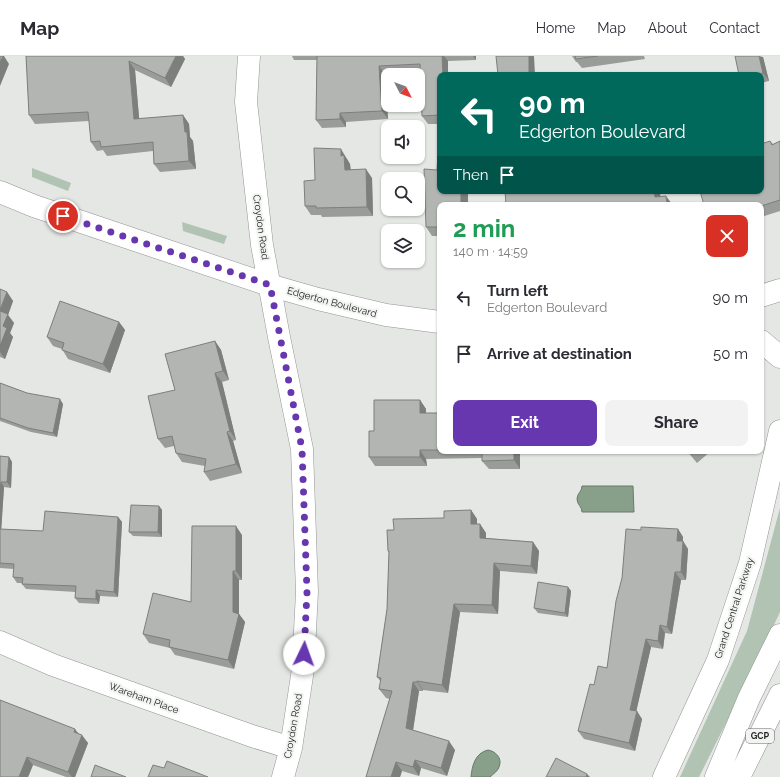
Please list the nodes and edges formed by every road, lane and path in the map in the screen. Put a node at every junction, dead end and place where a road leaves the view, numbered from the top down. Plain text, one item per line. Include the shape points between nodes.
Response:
1 (249, 56) edge
2 (0, 192) edge
3 (270, 285) junction
4 (780, 290) edge
5 (764, 295) edge
6 (437, 322) edge
7 (764, 344) edge
8 (780, 358) edge
9 (780, 431) edge
10 (780, 635) edge
11 (0, 642) edge
12 (780, 695) edge
13 (291, 748) junction
14 (283, 777) edge
15 (664, 777) edge
16 (716, 777) edge
17 (740, 777) edge

1 - 3 main road, Croydon Road via 246,102 262,246
2 - 3 main road, Edgerton Boulevard via 34,206
3 - 6 main road, Edgerton Boulevard via 386,315
3 - 13 main road, Croydon Road via 302,449 307,592 303,669
4 - 5 main road
7 - 8 main road
9 - 15 main road, Grand Central Parkway via 750,563 720,652
10 - 16 main road via 749,698
11 - 13 main road, Wareham Place via 75,673
12 - 17 main road, GCP
13 - 14 main road, Croydon Road

